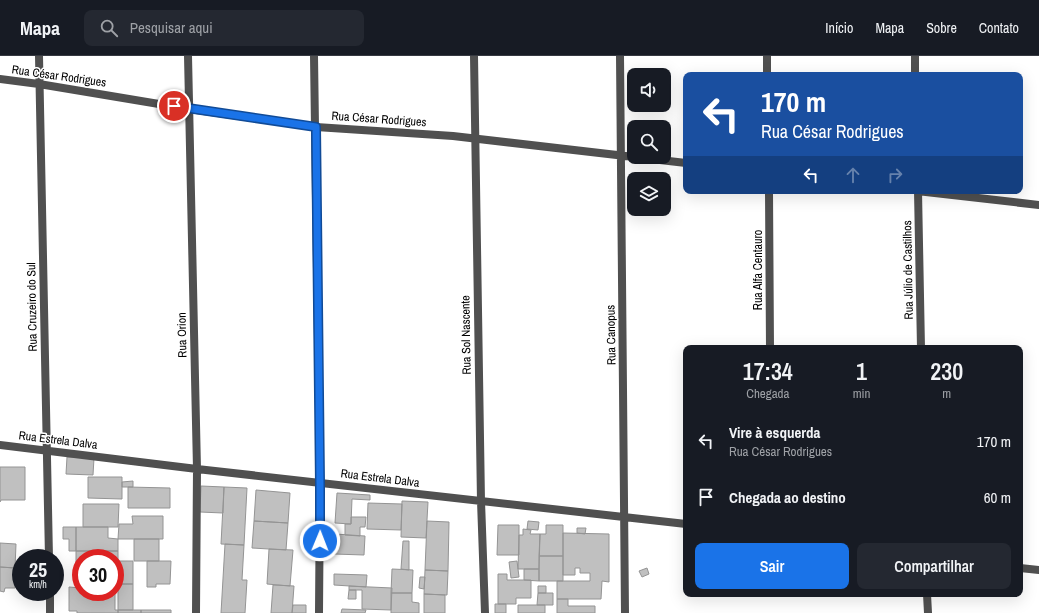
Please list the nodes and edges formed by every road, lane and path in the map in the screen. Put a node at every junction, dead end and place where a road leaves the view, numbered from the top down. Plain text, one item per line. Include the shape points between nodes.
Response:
1 (39, 56) edge
2 (188, 56) edge
3 (314, 56) edge
4 (474, 56) edge
5 (620, 56) edge
6 (766, 56) edge
7 (915, 56) edge
8 (767, 72) edge
9 (915, 72) edge
10 (0, 80) edge
11 (39, 84) junction
12 (189, 109) junction
13 (316, 127) junction
14 (474, 140) junction
15 (621, 156) junction
16 (683, 163) edge
17 (769, 194) edge
18 (918, 194) edge
19 (944, 194) edge
20 (1039, 205) edge
21 (770, 345) edge
22 (921, 345) edge
23 (0, 445) edge
24 (48, 451) junction
25 (197, 469) junction
26 (320, 483) junction
27 (481, 501) junction
28 (625, 516) junction
29 (683, 524) edge
30 (49, 549) edge
31 (1023, 568) edge
32 (1039, 570) edge
33 (927, 597) edge
34 (50, 601) edge
35 (50, 613) edge
36 (196, 613) edge
37 (319, 613) edge
38 (484, 613) edge
39 (625, 613) edge
40 (928, 613) edge

1 - 11 street, Rua Cruzeiro do Sul
2 - 12 street, Rua Orion
3 - 13 street
4 - 14 street, Rua Sol Nascente
5 - 15 street, Rua Canopus
6 - 8 street
7 - 9 street
10 - 11 street, Rua César Rodrigues
11 - 12 street, Rua César Rodrigues
11 - 24 street, Rua Cruzeiro do Sul
12 - 13 street, Rua César Rodrigues
12 - 25 street, Rua Orion
13 - 14 street, Rua César Rodrigues via 454,136
13 - 26 street
14 - 15 street, Rua César Rodrigues
14 - 27 street, Rua Sol Nascente
15 - 16 street, Rua César Rodrigues
15 - 28 street, Rua Canopus
17 - 21 street, Rua Alfa Centauro
18 - 22 street, Rua Júlio de Castilhos
19 - 20 street
23 - 24 street, Rua Estrela Dalva
24 - 25 street, Rua Estrela Dalva
24 - 30 street, Rua Cruzeiro do Sul
25 - 26 street, Rua Estrela Dalva
25 - 36 street, Rua Orion
26 - 27 street, Rua Estrela Dalva
26 - 37 street
27 - 28 street, Rua Estrela Dalva
27 - 38 street, Rua Sol Nascente
28 - 29 street, Rua Estrela Dalva
28 - 39 street, Rua Canopus
31 - 32 street
33 - 40 street
34 - 35 street

